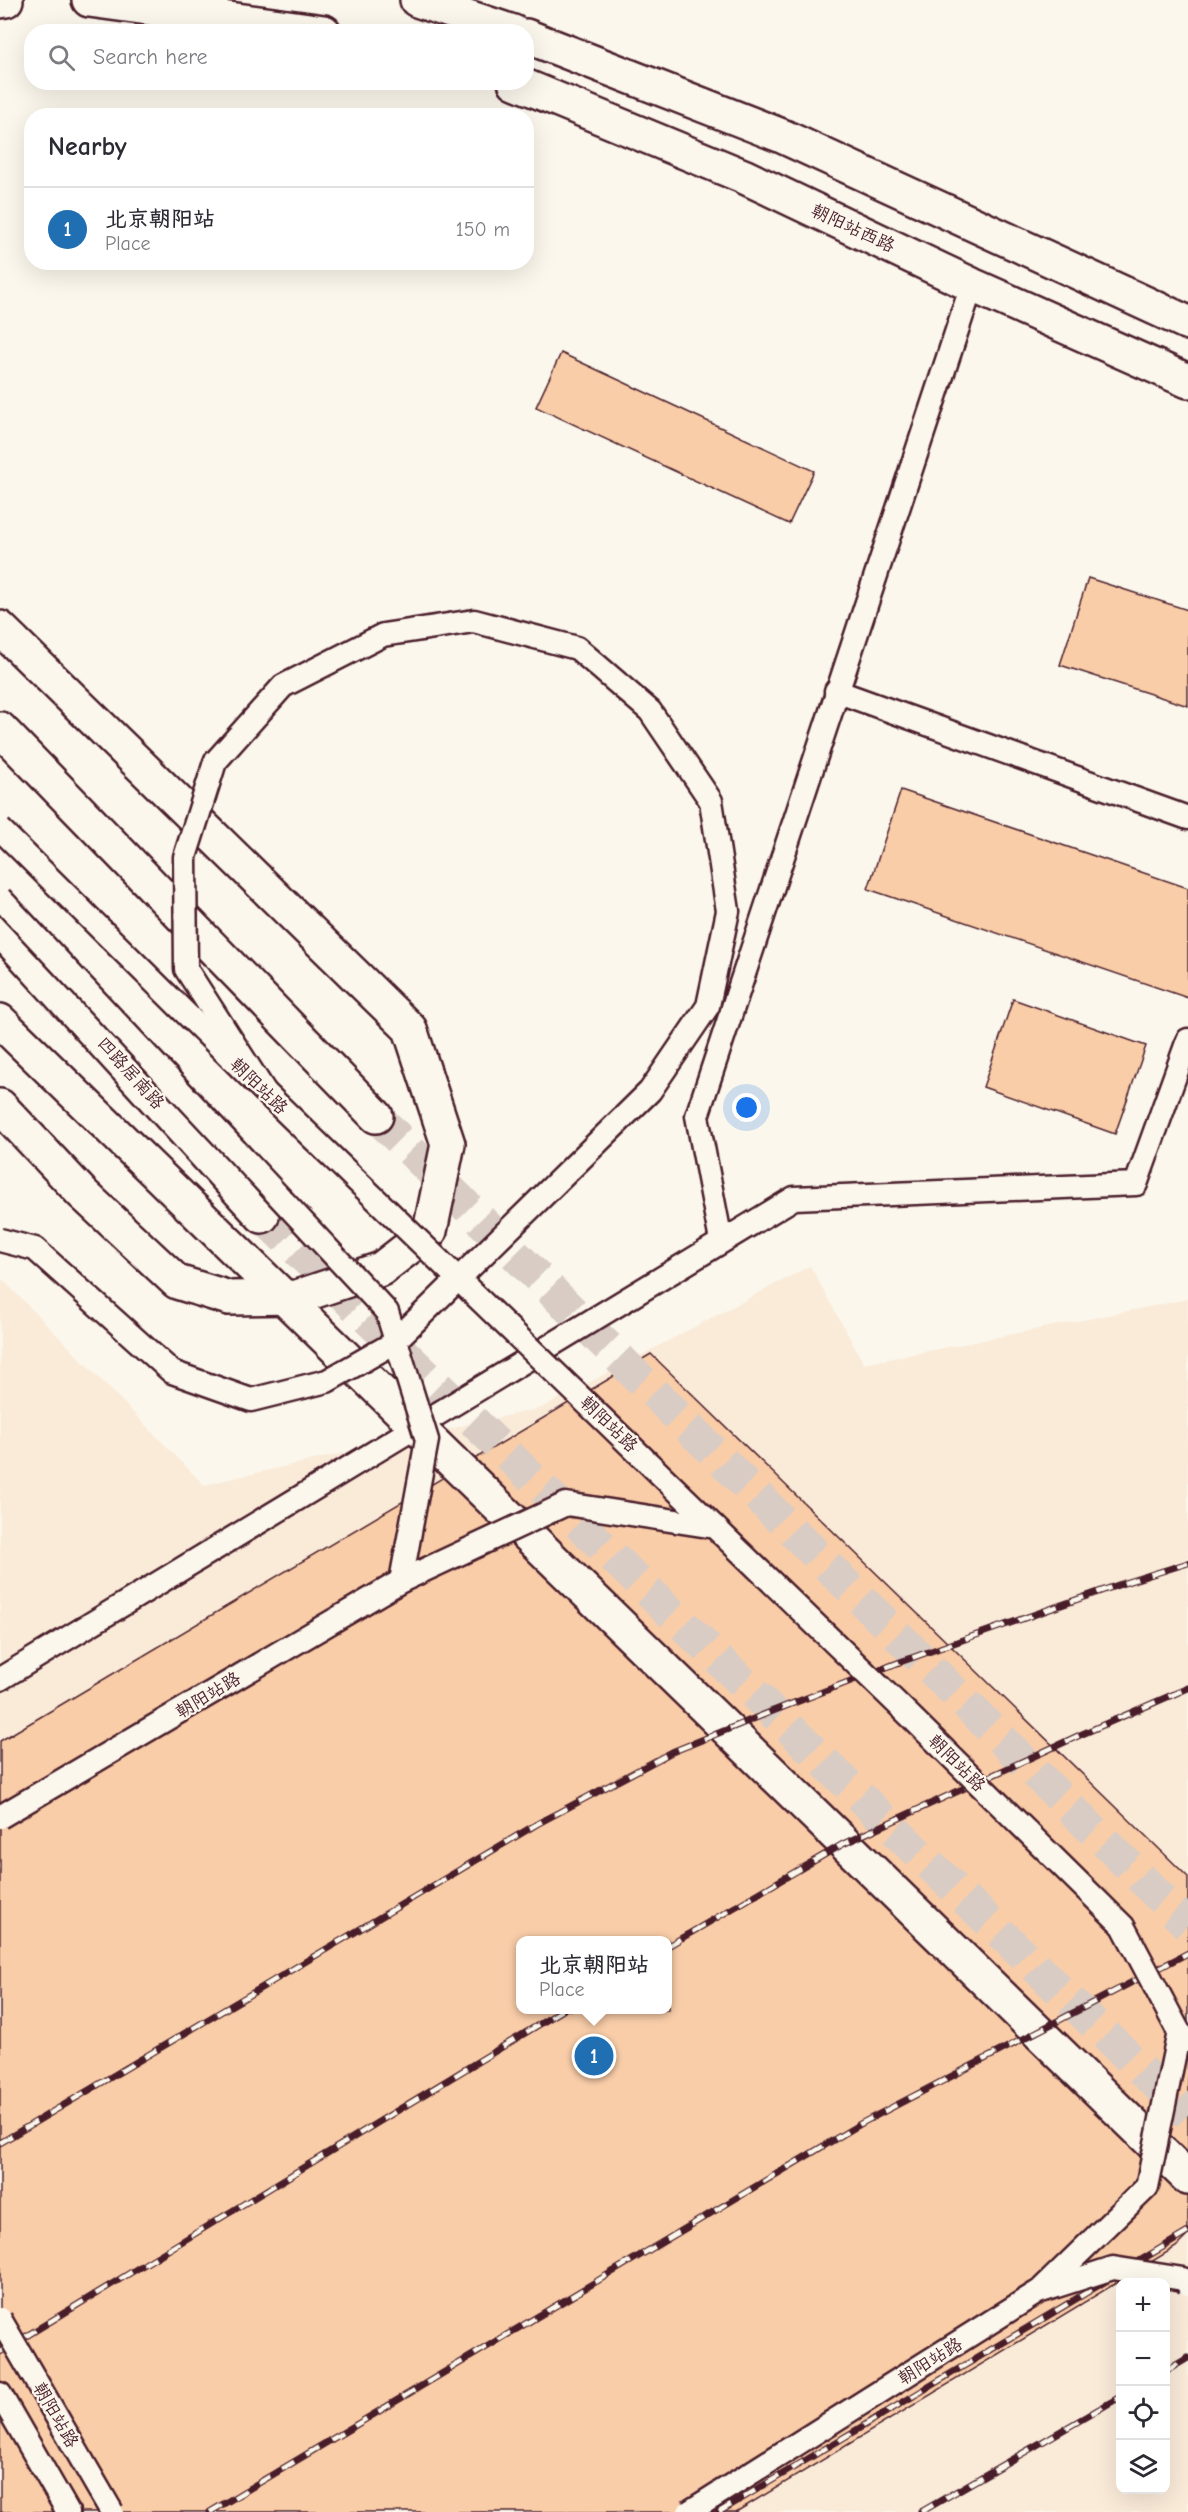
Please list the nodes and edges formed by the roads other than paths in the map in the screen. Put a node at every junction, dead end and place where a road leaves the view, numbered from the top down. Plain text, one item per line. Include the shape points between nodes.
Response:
1 (0, 0) edge
2 (6, 0) edge
3 (89, 0) edge
4 (417, 0) edge
5 (265, 24) edge
6 (489, 24) edge
7 (534, 39) edge
8 (534, 90) edge
9 (972, 285) junction
10 (1188, 323) edge
11 (1188, 381) edge
12 (0, 628) edge
13 (836, 691) junction
14 (0, 729) edge
15 (1188, 818) edge
16 (0, 829) edge
17 (0, 898) edge
18 (0, 929) edge
19 (0, 1021) edge
20 (1188, 1040) edge
21 (265, 1092) junction
22 (0, 1106) edge
23 (376, 1116) tunnel mouth
24 (262, 1216) tunnel mouth
25 (0, 1240) edge
26 (721, 1241) junction
27 (715, 1527) junction
28 (401, 1581) junction
29 (0, 1679) edge
30 (0, 1817) edge
31 (1183, 2037) edge
32 (1188, 2178) edge
33 (1188, 2284) edge
34 (1038, 2292) junction
35 (0, 2319) edge
36 (0, 2394) edge
37 (68, 2512) edge
38 (112, 2512) edge
39 (689, 2512) edge

1 - 2 street
3 - 5 street
4 - 6 street
7 - 10 street via 782,136
8 - 9 street, 朝阳站西路 via 743,176
9 - 11 street, 朝阳站西路
9 - 13 lane
12 - 22 street via 410,1029 448,1144 430,1231 381,1269 297,1297 229,1298 177,1282 82,1193
13 - 15 lane
13 - 26 lane via 696,1116
14 - 23 street
16 - 21 lane, 朝阳站路, bridge
17 - 28 lane, bridge via 387,1312 428,1440
18 - 24 street, 四路居南路
19 - 32 street
20 - 26 lane via 1136,1184 794,1198
21 - 25 lane, bridge via 186,969 185,857 215,762 283,686 383,635 474,621 577,648 650,711 711,801 728,911 711,996 650,1091 392,1344 327,1381 251,1400 172,1372 34,1249
21 - 27 lane, 朝阳站路, bridge
26 - 29 lane
27 - 28 lane, 朝阳站路, bridge via 566,1504
27 - 31 lane, 朝阳站路, bridge via 1123,1926
28 - 30 lane, 朝阳站路, bridge
31 - 34 lane, bridge via 1147,2187
33 - 34 lane, 朝阳站路, bridge via 1184,2279 1113,2268
34 - 39 lane, 朝阳站路, bridge
35 - 38 lane, 朝阳站路, bridge
36 - 37 lane

